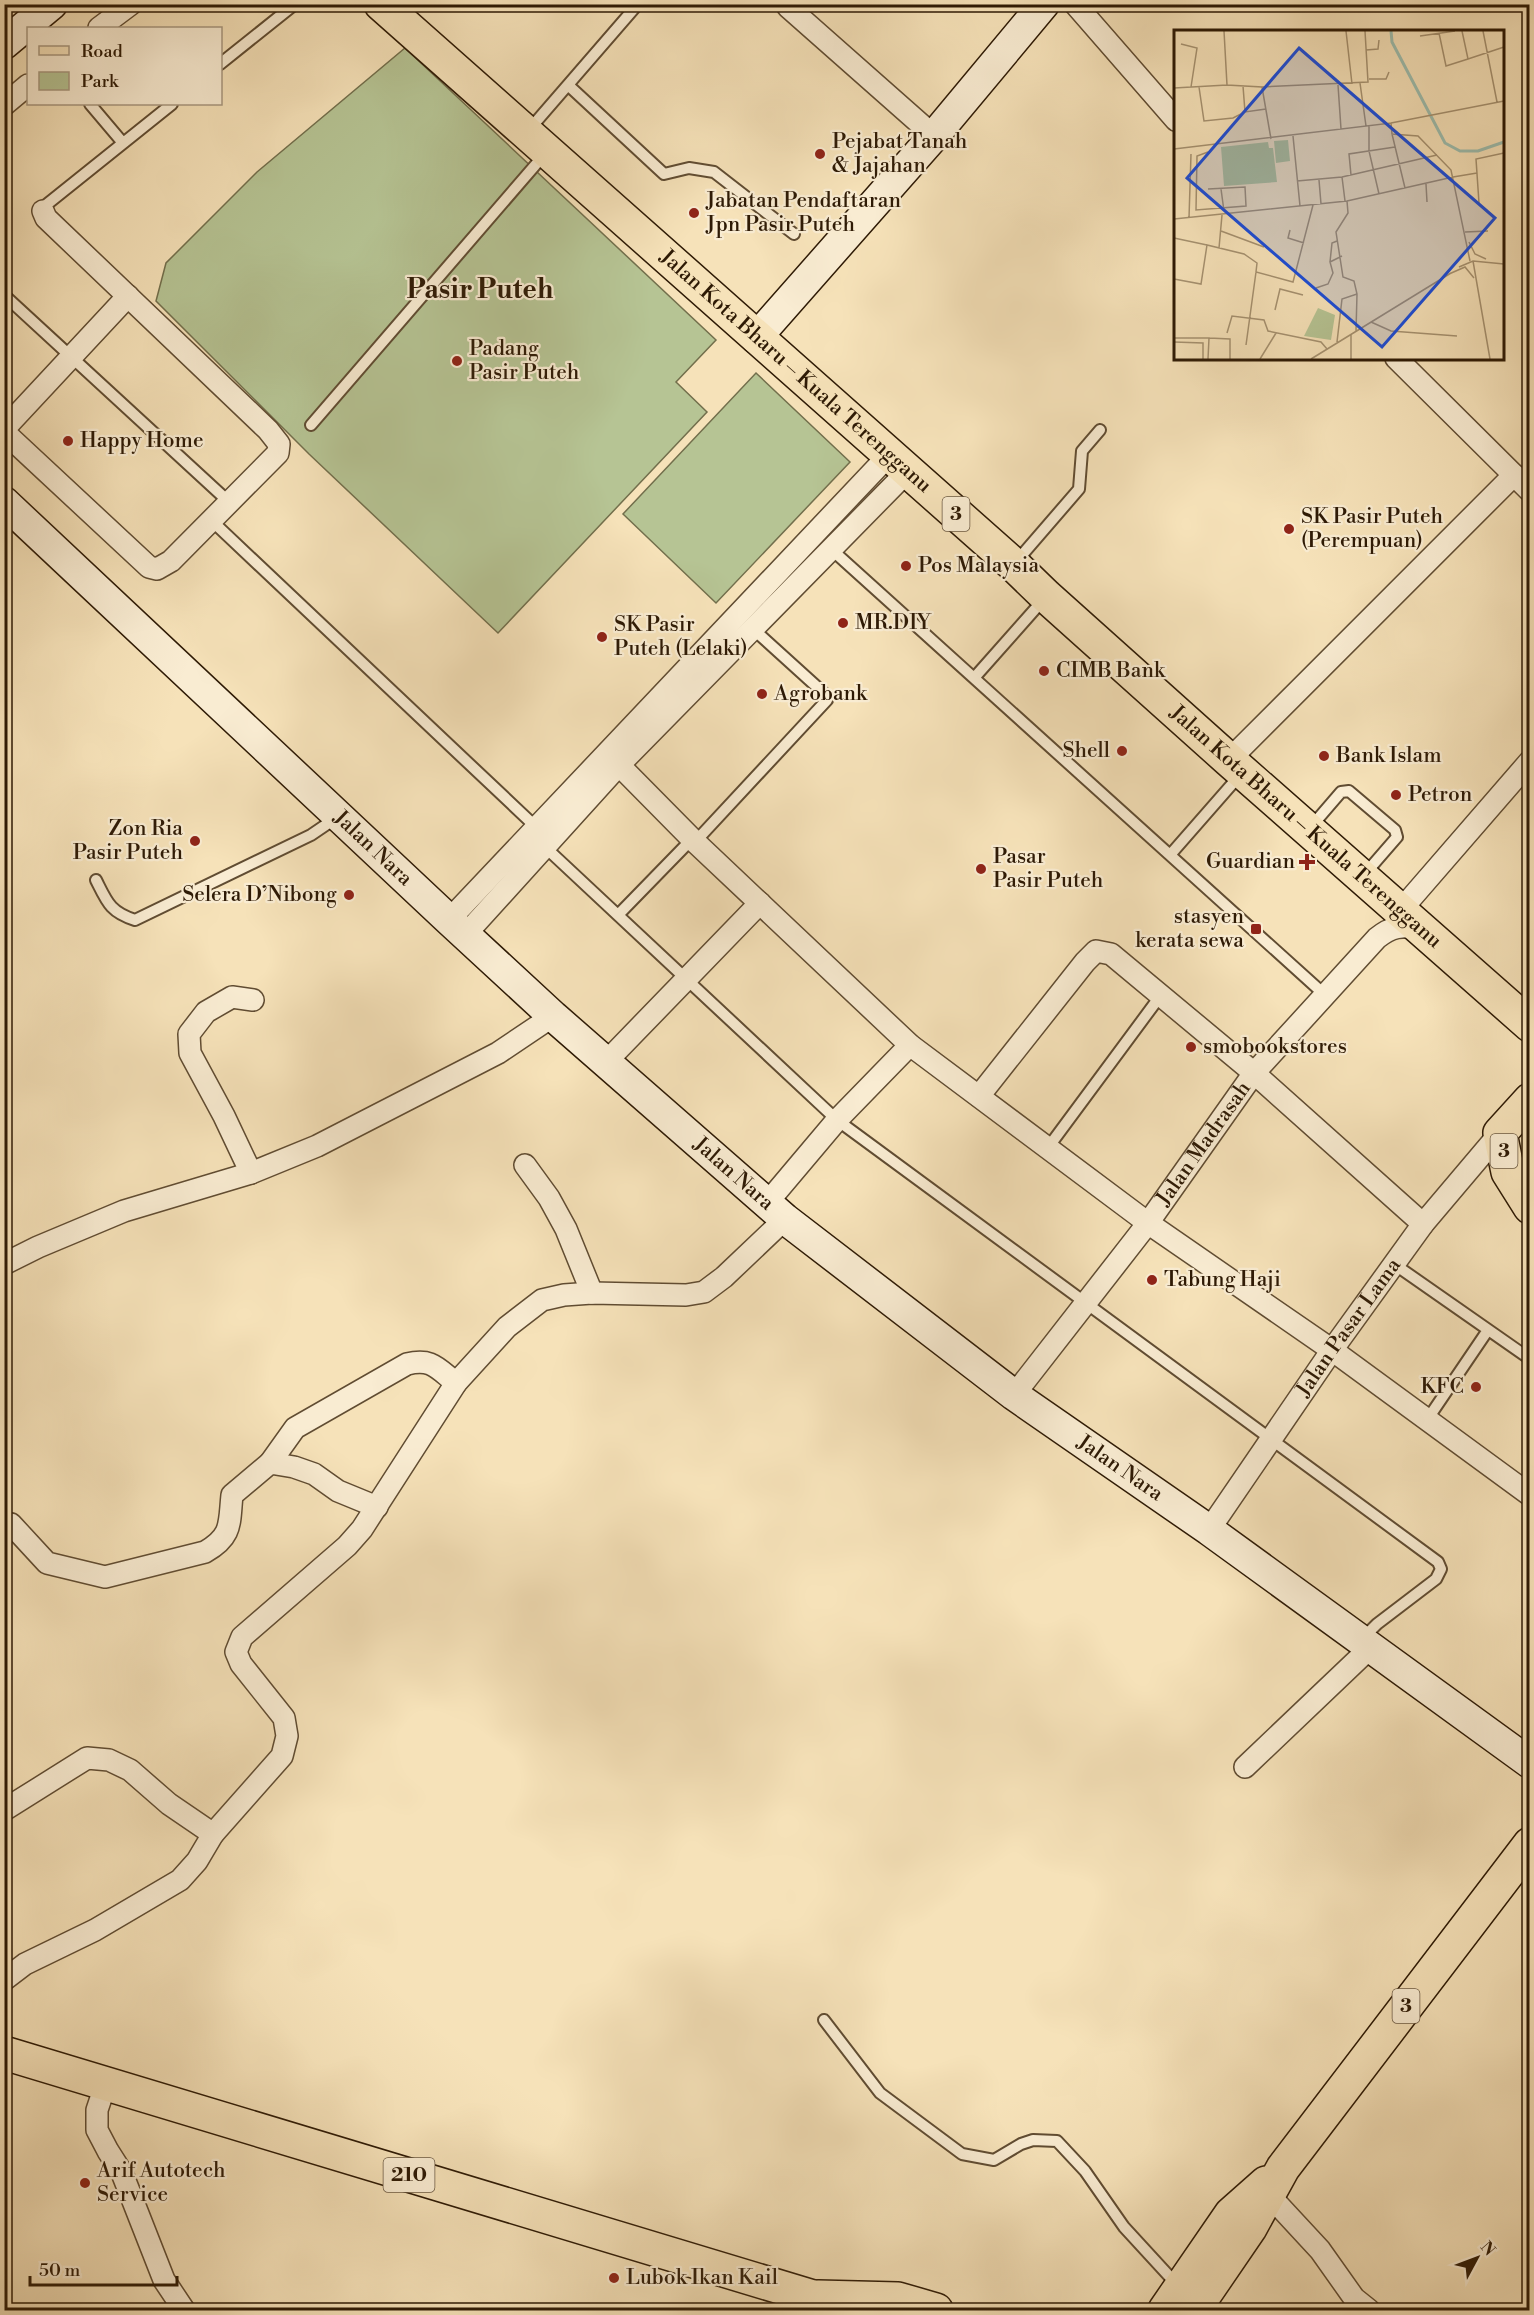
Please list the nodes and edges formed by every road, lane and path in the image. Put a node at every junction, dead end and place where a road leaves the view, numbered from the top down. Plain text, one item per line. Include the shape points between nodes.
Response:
1 (131, 4) edge
2 (295, 4) edge
3 (381, 4) edge
4 (638, 4) edge
5 (1044, 4) edge
6 (1075, 4) edge
7 (51, 5) edge
8 (787, 5) edge
9 (100, 27) edge
10 (20, 33) edge
11 (222, 62) edge
12 (568, 85) junction
13 (27, 86) edge
14 (4, 105) edge
15 (91, 105) edge
16 (171, 105) edge
17 (1174, 118) edge
18 (934, 136) junction
19 (123, 143) junction
20 (536, 143) junction
21 (42, 211) joint
22 (794, 234) dead end
23 (4, 295) edge
24 (128, 296) junction
25 (756, 338) junction
26 (72, 357) junction
27 (1397, 360) edge
28 (311, 425) dead end
29 (4, 430) edge
30 (1100, 430) dead end
31 (897, 464) junction
32 (1514, 475) junction
33 (1530, 491) edge
34 (4, 501) edge
35 (229, 502) junction
36 (211, 520) junction
37 (831, 549) junction
38 (1014, 565) junction
39 (1046, 596) junction
40 (752, 628) junction
41 (974, 678) junction
42 (1530, 761) edge
43 (619, 765) junction
44 (1236, 766) junction
45 (338, 816) junction
46 (537, 828) junction
47 (1308, 830) junction
48 (693, 841) junction
49 (545, 847) junction
50 (1170, 855) junction
51 (1362, 877) junction
52 (96, 880) dead end
53 (760, 903) junction
54 (618, 915) junction
55 (1409, 919) junction
56 (457, 928) junction
57 (686, 979) junction
58 (1161, 995) junction
59 (1325, 995) junction
60 (253, 1000) dead end
61 (553, 1016) junction
62 (1530, 1025) edge
63 (910, 1045) junction
64 (606, 1062) junction
65 (1254, 1073) junction
66 (979, 1096) junction
67 (1530, 1100) edge
68 (837, 1120) junction
69 (1500, 1133) junction
70 (1047, 1149) junction
71 (525, 1165) dead end
72 (251, 1173) junction
73 (1530, 1206) edge
74 (776, 1211) junction
75 (1148, 1223) junction
76 (1423, 1224) junction
77 (4, 1264) edge
78 (1395, 1264) junction
79 (592, 1293) junction
80 (1085, 1304) junction
81 (1488, 1330) junction
82 (1332, 1350) junction
83 (1530, 1359) edge
84 (456, 1383) junction
85 (1014, 1395) junction
86 (1426, 1420) junction
87 (1271, 1440) junction
88 (270, 1463) junction
89 (1530, 1495) edge
90 (377, 1507) junction
91 (11, 1524) dead end
92 (1209, 1530) junction
93 (1366, 1644) junction
94 (1530, 1763) edge
95 (1245, 1767) dead end
96 (4, 1810) edge
97 (213, 1834) junction
98 (1530, 1844) edge
99 (4, 1980) edge
100 (824, 2020) dead end
101 (4, 2053) edge
102 (106, 2083) junction
103 (1276, 2181) junction
104 (1241, 2221) junction
105 (1178, 2281) junction
106 (828, 2304) edge
107 (184, 2310) edge
108 (936, 2310) edge
109 (1146, 2310) edge
110 (1165, 2310) edge
111 (1194, 2310) edge
112 (1205, 2310) edge
113 (1369, 2310) edge

1 - 9 street
2 - 11 lane
3 - 20 main road, Jalan Kota Bharu – Kuala Terengganu / 3
4 - 12 lane
5 - 18 main road
6 - 17 street
7 - 10 main road
8 - 18 street
12 - 20 lane
12 - 22 lane via 664,174 689,168 714,172
13 - 14 street
15 - 19 lane
16 - 19 lane
18 - 25 main road
19 - 21 lane
20 - 25 main road, Jalan Kota Bharu – Kuala Terengganu / 3
20 - 28 lane
21 - 24 street
23 - 26 lane
24 - 26 street
24 - 35 street via 279,444 278,453
25 - 31 main road, Jalan Kota Bharu – Kuala Terengganu / 3
26 - 29 street
26 - 35 lane
27 - 32 street
29 - 36 street via 149,567 157,569 171,561
30 - 38 lane via 1082,451 1079,489
31 - 37 street
31 - 38 main road, Jalan Kota Bharu – Kuala Terengganu / 3
31 - 46 street
32 - 33 street
32 - 44 street
34 - 45 main road, Jalan Nara
35 - 36 street
36 - 46 lane
37 - 40 street
37 - 41 lane
38 - 39 main road, Jalan Kota Bharu – Kuala Terengganu / 3
39 - 41 lane
39 - 44 main road, Jalan Kota Bharu – Kuala Terengganu / 3
40 - 43 street
40 - 48 lane via 827,700
41 - 50 lane
42 - 55 street
43 - 48 street
43 - 49 street
44 - 47 main road, Jalan Kota Bharu – Kuala Terengganu / 3
44 - 50 lane
45 - 52 lane via 311,835 135,920 110,906
45 - 56 main road, Jalan Nara
46 - 56 street
47 - 51 main road, Jalan Kota Bharu – Kuala Terengganu / 3
47 - 51 lane via 1341,792 1349,791 1395,830 1396,837
48 - 53 street
48 - 54 lane
49 - 54 lane
49 - 56 street
50 - 59 lane
51 - 55 main road, Jalan Kota Bharu – Kuala Terengganu / 3
53 - 57 street
53 - 63 street
54 - 57 lane
55 - 59 street, Jalan Madrasah via 1377,938
55 - 62 main road, Jalan Kota Bharu – Kuala Terengganu / 3
56 - 61 main road, Jalan Nara
57 - 64 street
57 - 68 lane
58 - 65 street
58 - 66 street via 1111,954 1096,951
58 - 70 lane
59 - 65 street, Jalan Madrasah
60 - 72 street via 232,997 206,1012 189,1034 190,1053
61 - 64 main road, Jalan Nara
61 - 72 street via 498,1053 317,1146
63 - 66 street
63 - 68 street
64 - 74 main road, Jalan Nara
65 - 75 street, Jalan Madrasah
65 - 76 street
66 - 70 street
67 - 69 main road, 3
68 - 74 street
68 - 80 lane
69 - 73 main road, 3 via 1508,1172
69 - 76 street, Jalan Pasar Lama
70 - 75 street
71 - 79 street via 560,1219
72 - 77 street via 124,1210
74 - 79 street via 724,1276 704,1292
74 - 85 main road, Jalan Nara
75 - 80 street, Jalan Madrasah
75 - 82 street
76 - 78 street, Jalan Pasar Lama
78 - 81 lane
78 - 82 street, Jalan Pasar Lama
79 - 84 street via 542,1300 507,1327
80 - 85 street, Jalan Madrasah
80 - 87 lane
81 - 83 lane
81 - 86 lane
82 - 86 street
82 - 87 street, Jalan Pasar Lama
84 - 88 street via 433,1364 407,1364 295,1428
84 - 90 street
85 - 92 main road, Jalan Nara
86 - 89 street
87 - 92 street, Jalan Pasar Lama
87 - 93 lane via 1438,1562 1441,1569 1436,1579 1377,1624
88 - 90 street via 314,1474 338,1491
88 - 91 street via 232,1495 230,1528 214,1546 205,1552 105,1577 47,1563
90 - 97 street via 347,1546 242,1637 237,1652 241,1664 284,1718 287,1736 282,1756
92 - 93 main road, Jalan Nara
93 - 94 main road, Jalan Nara
93 - 95 street
96 - 97 street via 87,1758 109,1760 130,1770
97 - 99 street via 180,1880 96,1930 25,1964
98 - 103 main road, 3
100 - 105 lane via 880,2093 962,2154 994,2160 1033,2140 1058,2141 1085,2171 1124,2227
101 - 102 main road, 210
102 - 106 main road, 210
102 - 107 street via 97,2110 97,2130 122,2173 164,2280
103 - 104 main road, 3
103 - 113 street via 1353,2298
104 - 105 main road via 1209,2245
104 - 110 main road, 3
104 - 111 main road, 3
104 - 112 main road
105 - 109 main road
106 - 108 main road, 210 via 898,2299

